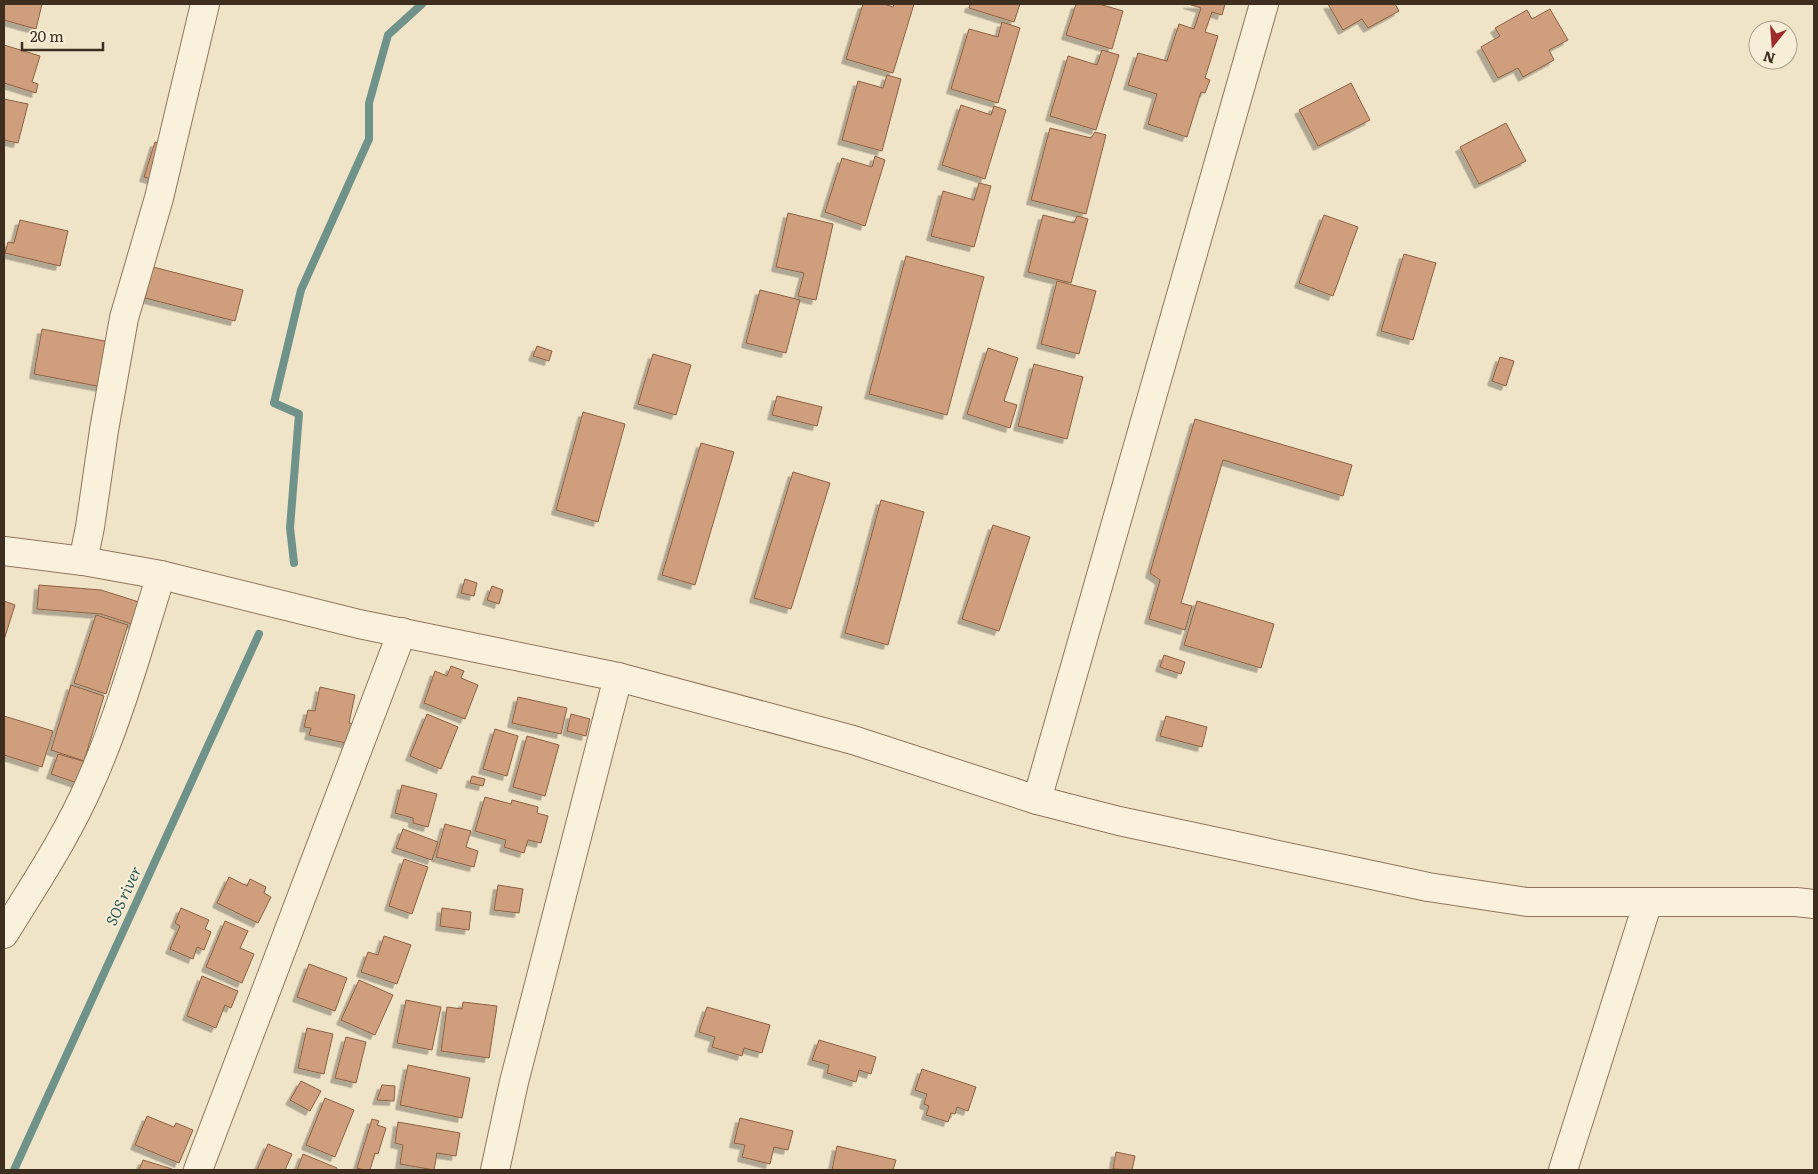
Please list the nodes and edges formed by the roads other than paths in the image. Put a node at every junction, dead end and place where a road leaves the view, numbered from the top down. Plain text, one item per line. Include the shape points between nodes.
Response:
1 (205, 4) edge
2 (1264, 4) edge
3 (4, 551) edge
4 (83, 561) junction
5 (162, 575) junction
6 (402, 632) junction
7 (618, 677) junction
8 (1037, 800) junction
9 (1648, 902) junction
10 (1814, 904) edge
11 (4, 934) edge
12 (198, 1170) edge
13 (495, 1170) edge
14 (1563, 1170) edge

1 - 4 street via 159,198 124,318
2 - 8 street
3 - 4 street
4 - 5 street
5 - 6 street
5 - 11 street via 116,718 90,784 65,833
6 - 7 street
6 - 12 street
7 - 8 street via 853,740
7 - 13 street via 516,1072
8 - 9 street via 1238,848 1428,887 1527,902
9 - 10 street
9 - 14 street

